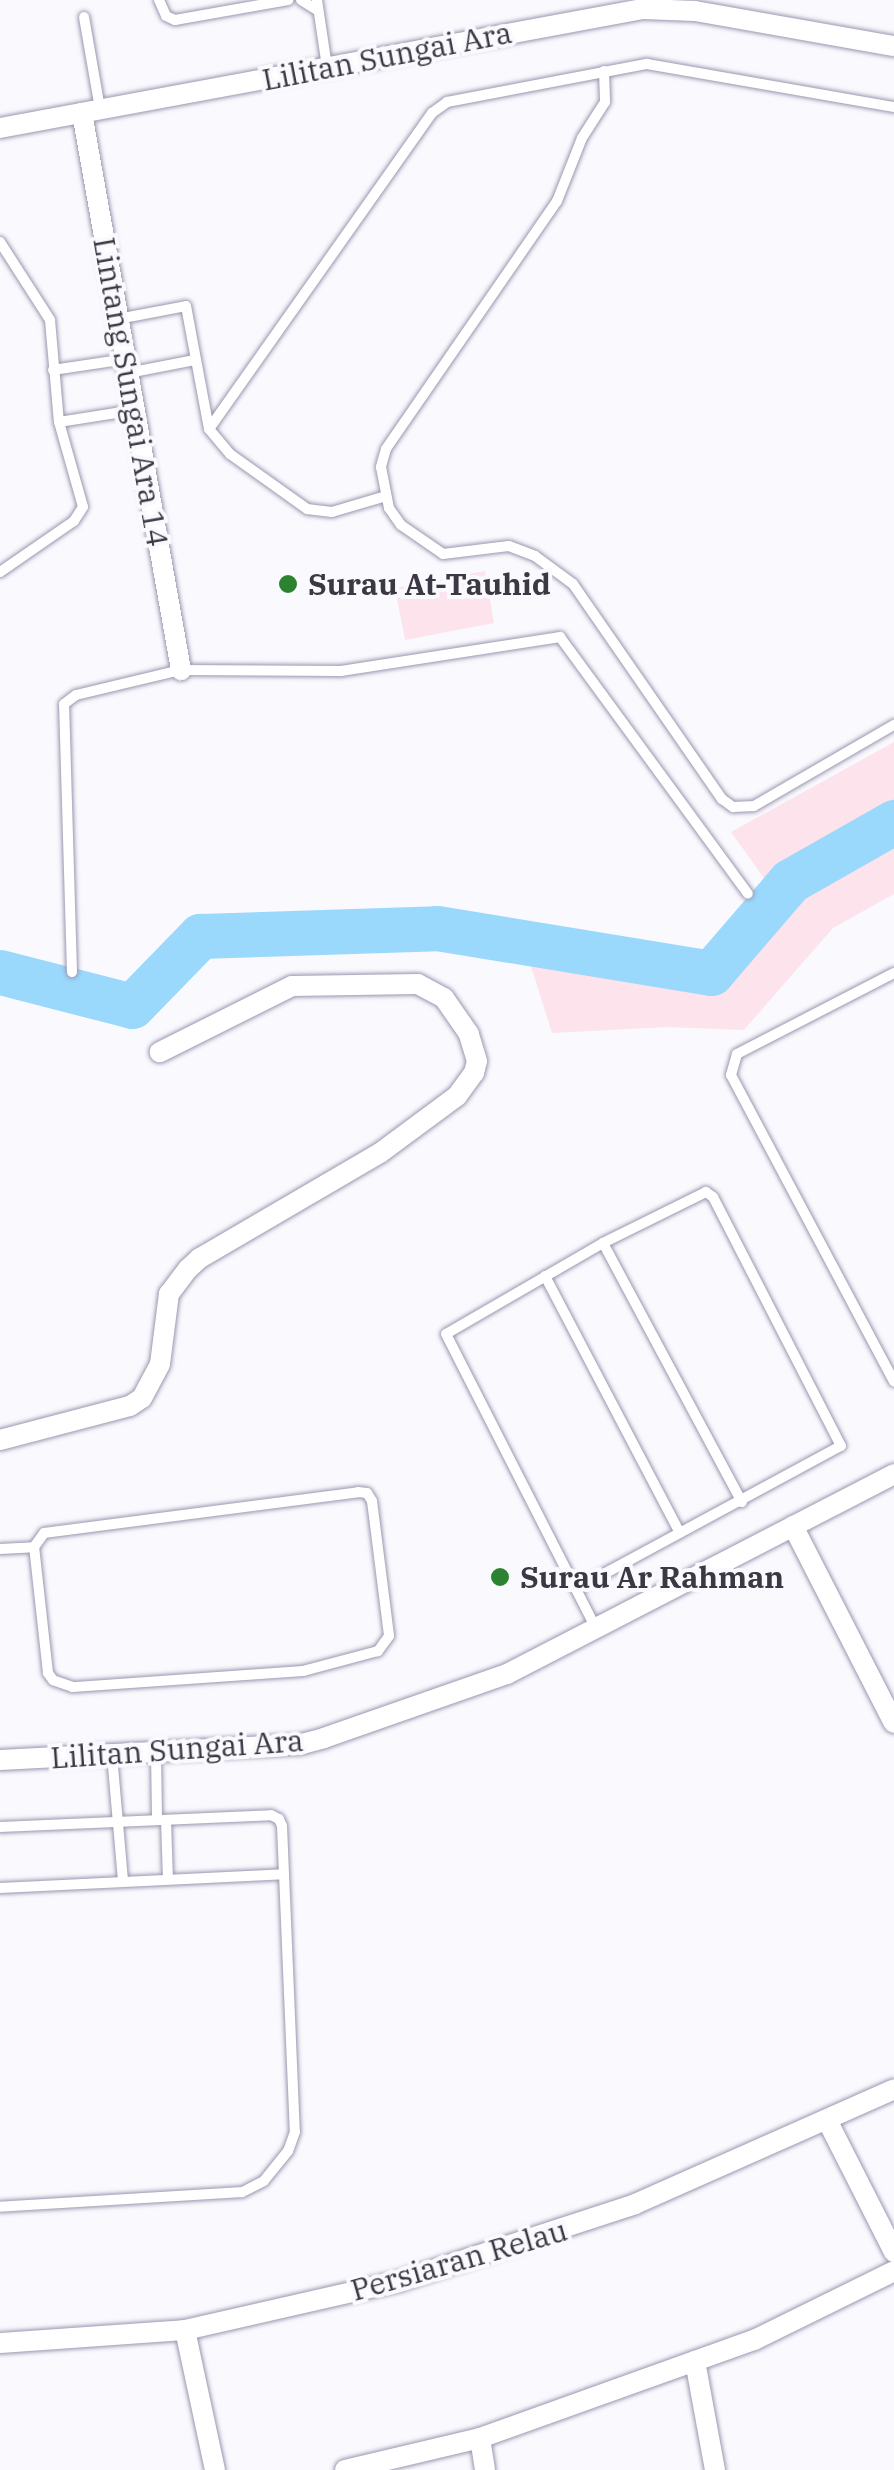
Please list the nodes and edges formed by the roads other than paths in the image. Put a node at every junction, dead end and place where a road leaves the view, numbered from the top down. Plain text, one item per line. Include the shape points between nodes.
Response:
1 (159, 0) edge
2 (288, 0) edge
3 (300, 0) edge
4 (644, 4) edge
5 (318, 5) edge
6 (612, 6) edge
7 (84, 18) dead end
8 (894, 46) edge
9 (327, 68) junction
10 (604, 72) junction
11 (894, 107) edge
12 (91, 111) junction
13 (0, 128) edge
14 (0, 242) edge
15 (118, 319) junction
16 (195, 360) junction
17 (127, 366) junction
18 (53, 370) junction
19 (135, 410) junction
20 (59, 422) junction
21 (210, 429) junction
22 (386, 496) junction
23 (0, 572) edge
24 (181, 670) junction
25 (894, 725) edge
26 (748, 894) dead end
27 (72, 972) dead end
28 (894, 972) edge
29 (160, 1052) dead end
30 (603, 1243) junction
31 (545, 1276) junction
32 (894, 1381) edge
33 (0, 1440) edge
34 (894, 1474) edge
35 (742, 1502) junction
36 (793, 1526) junction
37 (680, 1534) junction
38 (34, 1547) junction
39 (0, 1549) edge
40 (576, 1589) junction
41 (596, 1628) junction
42 (894, 1723) edge
43 (156, 1753) junction
44 (112, 1755) junction
45 (0, 1760) edge
46 (162, 1820) junction
47 (117, 1822) junction
48 (0, 1827) edge
49 (284, 1874) junction
50 (168, 1879) junction
51 (123, 1882) junction
52 (0, 1888) edge
53 (894, 2089) edge
54 (828, 2122) junction
55 (0, 2207) edge
56 (894, 2252) edge
57 (894, 2271) edge
58 (186, 2330) junction
59 (0, 2343) edge
60 (695, 2361) junction
61 (480, 2438) junction
62 (215, 2470) edge
63 (345, 2470) edge
64 (485, 2470) edge
65 (715, 2470) edge

1 - 2 lane via 166,16 176,20
3 - 5 lane
4 - 6 street, Lilitan Sungai Ara
4 - 8 street, Lilitan Sungai Ara
5 - 9 lane
6 - 9 street, Lilitan Sungai Ara
7 - 12 lane
9 - 12 street, Lilitan Sungai Ara
10 - 11 lane via 654,64
10 - 21 lane via 438,106
10 - 22 lane via 606,102 582,138 557,201 386,450 380,467
12 - 13 street, Lilitan Sungai Ara
12 - 15 street, Lintang Sungai Ara 14
14 - 18 lane via 50,320
15 - 16 lane via 186,306
15 - 17 street, Lintang Sungai Ara 14
16 - 17 lane
16 - 21 lane
17 - 18 lane
17 - 19 street, Lintang Sungai Ara 14
18 - 20 lane
19 - 20 lane
19 - 24 street, Lintang Sungai Ara 14
20 - 23 lane via 81,515
21 - 22 lane via 230,454 307,510 332,512
22 - 25 lane via 401,525 442,554 509,546 573,584 733,807 754,806
24 - 26 lane via 341,672 560,637
24 - 27 lane via 76,695 64,704
28 - 32 lane via 738,1054 731,1075
29 - 33 street via 292,986 418,984 444,998 469,1034 477,1061 457,1096 380,1153 188,1270 169,1294 160,1364 142,1398
30 - 31 lane
30 - 35 lane
30 - 35 lane via 698,1193 713,1197 841,1438 836,1453
31 - 37 lane
31 - 40 lane via 451,1328 446,1342
34 - 36 street, Lilitan Sungai Ara
35 - 37 lane
36 - 41 street, Lilitan Sungai Ara
36 - 42 street
37 - 40 lane
38 - 38 lane via 44,1534 367,1493 389,1636 378,1651 303,1672 62,1685 44,1663
38 - 39 lane
40 - 41 lane
41 - 43 street, Lilitan Sungai Ara via 507,1674 324,1738
43 - 44 street, Lilitan Sungai Ara
43 - 46 lane
44 - 45 street, Lilitan Sungai Ara
44 - 47 lane
46 - 47 lane
46 - 49 lane via 275,1816 282,1826
46 - 50 lane
47 - 48 lane
47 - 51 lane
49 - 50 lane
49 - 55 lane via 295,2132 264,2180 242,2192
50 - 51 lane
51 - 52 lane
53 - 54 street, Persiaran Relau
54 - 56 street
54 - 58 street, Persiaran Relau via 540,2238 400,2281
57 - 60 street via 754,2340
58 - 59 street, Persiaran Relau
58 - 62 street
60 - 61 street
60 - 65 street
61 - 63 street
61 - 64 street

